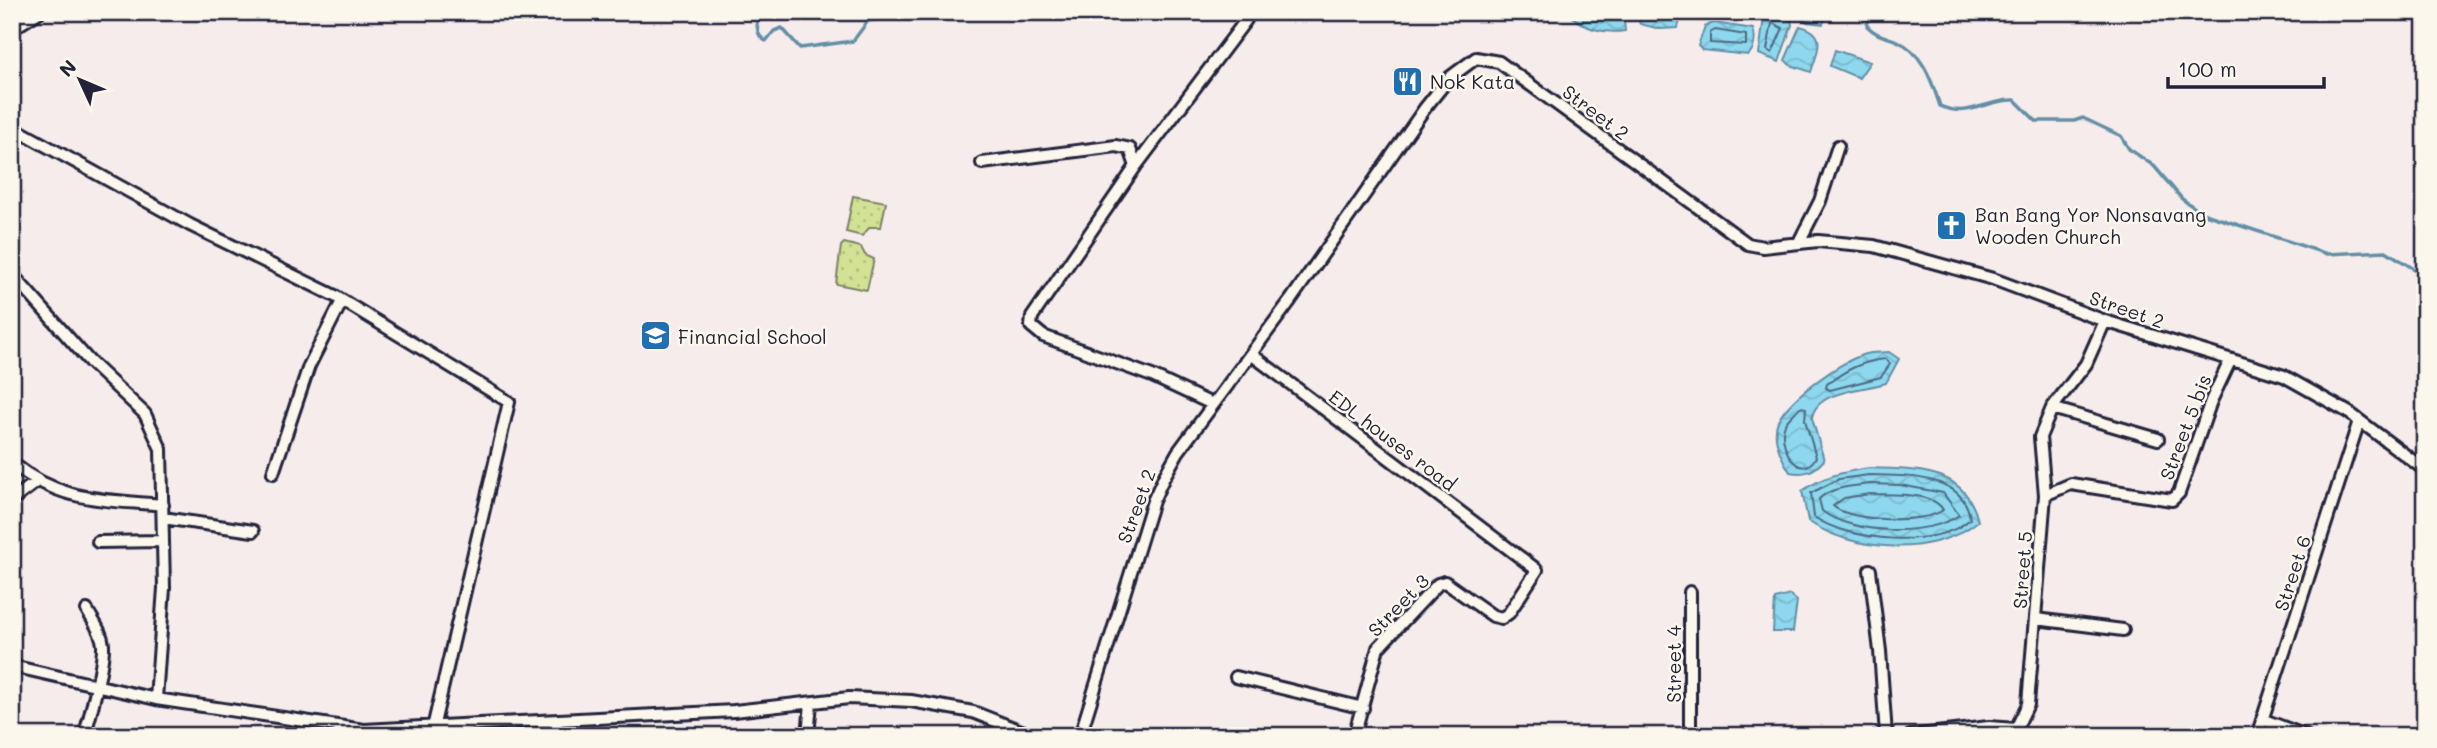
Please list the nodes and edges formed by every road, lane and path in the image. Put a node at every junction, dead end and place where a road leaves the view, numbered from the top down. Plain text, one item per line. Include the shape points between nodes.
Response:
1 (39, 12) edge
2 (1247, 12) edge
3 (12, 29) edge
4 (12, 128) edge
5 (1838, 146) dead end
6 (982, 163) dead end
7 (1136, 166) junction
8 (1798, 242) junction
9 (12, 274) edge
10 (342, 301) junction
11 (2105, 321) junction
12 (1251, 354) junction
13 (2230, 361) junction
14 (1212, 404) junction
15 (2052, 408) junction
16 (2359, 421) junction
17 (2158, 439) dead end
18 (12, 463) edge
19 (2425, 470) edge
20 (273, 473) dead end
21 (36, 482) junction
22 (2045, 495) junction
23 (12, 500) edge
24 (163, 505) junction
25 (163, 518) junction
26 (253, 531) dead end
27 (98, 541) dead end
28 (162, 541) junction
29 (1537, 570) joint
30 (1870, 570) dead end
31 (1690, 592) dead end
32 (87, 610) dead end
33 (2036, 619) junction
34 (2123, 629) dead end
35 (12, 666) edge
36 (1236, 677) dead end
37 (94, 685) junction
38 (156, 699) junction
39 (811, 703) junction
40 (1363, 708) junction
41 (2264, 720) junction
42 (556, 721) junction
43 (433, 728) junction
44 (2019, 732) edge
45 (1889, 735) edge
46 (84, 736) edge
47 (559, 736) edge
48 (808, 736) edge
49 (1034, 736) edge
50 (1080, 736) edge
51 (1354, 736) edge
52 (1690, 736) edge
53 (1910, 736) edge
54 (2257, 736) edge
55 (2306, 736) edge

1 - 3 street
2 - 7 street via 1246,20
4 - 10 street
5 - 8 street via 1820,201
6 - 7 street via 1116,145 1130,149
7 - 14 street via 1032,317 1031,326 1043,336 1152,376
8 - 11 street, Street 2 via 1874,246 1911,254
8 - 12 street, Street 2 via 1763,247 1748,244 1499,62 1476,58 1449,78 1425,108
9 - 24 street via 90,362 145,414 161,449
10 - 20 street via 309,366
10 - 43 street via 509,402
11 - 13 street, Street 2
11 - 15 street, Street 5 via 2086,364
12 - 14 street, Street 2
12 - 29 street, EDL houses road
13 - 16 street, Street 2 via 2284,376
13 - 22 street, Street 5 bis via 2190,454 2179,493 2172,500 2071,484
14 - 50 street, Street 2 via 1178,452 1153,501
15 - 17 street
15 - 22 street, Street 5 via 2040,437
16 - 19 street, Street 2
16 - 41 street, Street 6
18 - 21 street
21 - 23 street
21 - 24 street via 65,494
22 - 33 street, Street 5
24 - 25 street
25 - 26 street
25 - 28 street
27 - 28 street
28 - 38 street via 164,588
29 - 40 street, Street 3 via 1502,618 1445,582 1438,584 1378,648
30 - 45 street
31 - 52 street, Street 4
32 - 37 street via 103,645
33 - 34 street
33 - 44 street, Street 5 via 2028,704
35 - 37 street
36 - 40 street
37 - 38 street
37 - 46 street
38 - 43 street via 364,730
39 - 42 street
39 - 48 street
39 - 49 street via 849,698 911,701 973,712
40 - 51 street, Street 3
41 - 54 street, Street 6
41 - 55 street
42 - 43 street
42 - 47 street
44 - 53 street, Street 5 via 1989,727

